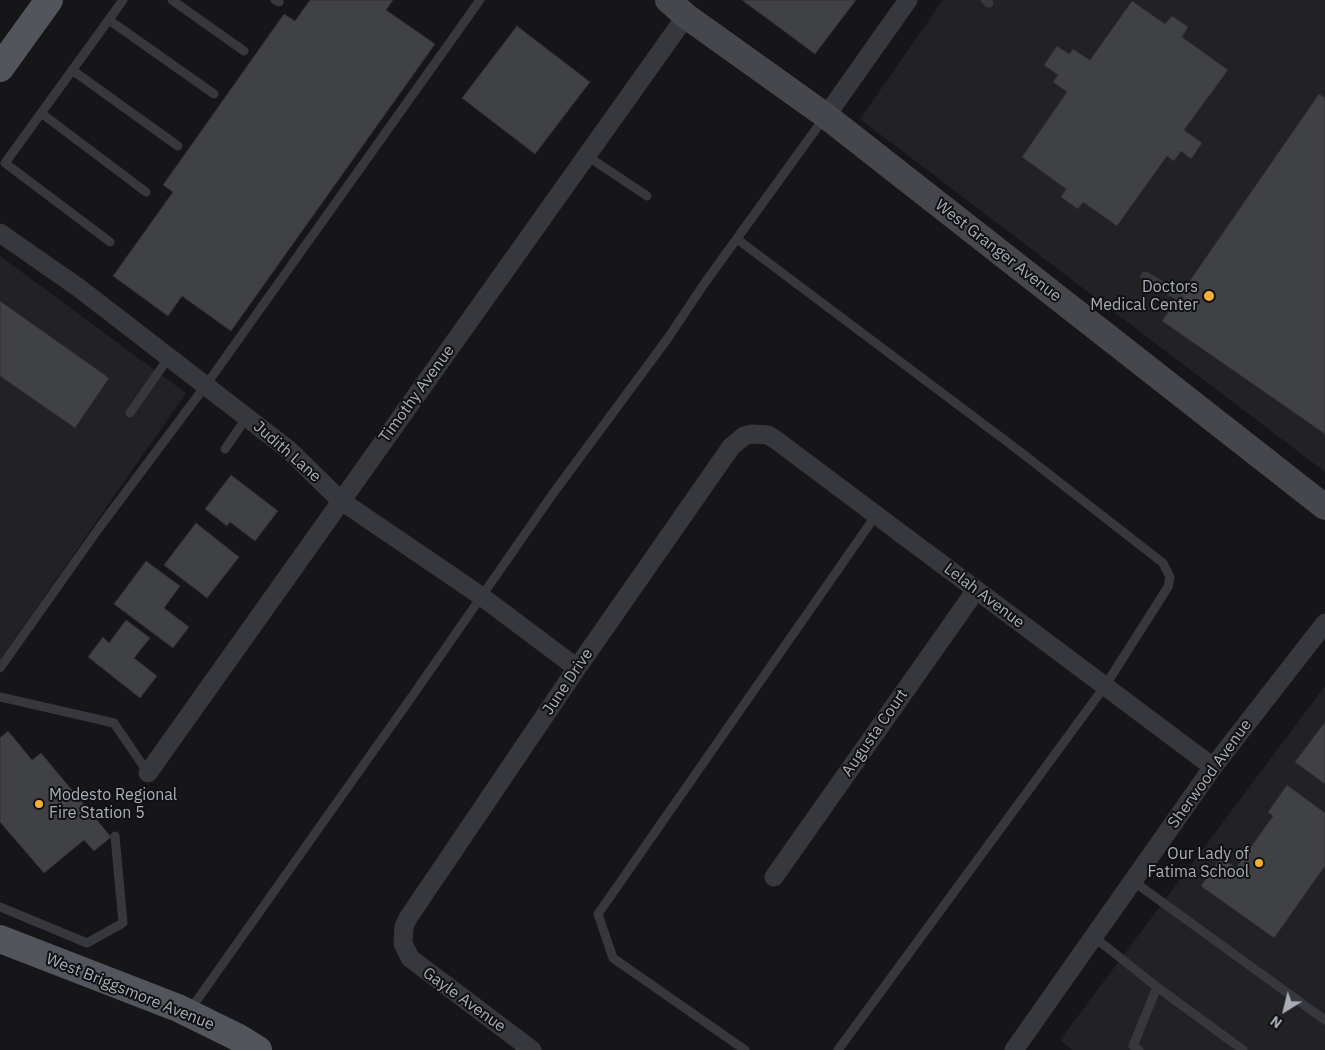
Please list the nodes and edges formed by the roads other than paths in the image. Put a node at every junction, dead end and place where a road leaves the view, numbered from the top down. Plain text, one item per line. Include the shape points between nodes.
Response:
1 (49, 0) edge
2 (123, 0) edge
3 (172, 0) edge
4 (480, 0) edge
5 (908, 0) edge
6 (677, 8) edge
7 (109, 20) junction
8 (244, 51) dead end
9 (0, 68) edge
10 (72, 70) junction
11 (214, 94) dead end
12 (41, 113) junction
13 (826, 116) junction
14 (178, 146) dead end
15 (588, 156) junction
16 (146, 192) dead end
17 (647, 196) dead end
18 (0, 233) edge
19 (737, 239) junction
20 (110, 242) dead end
21 (1145, 276) dead end
22 (1179, 296) dead end
23 (169, 357) junction
24 (206, 385) junction
25 (130, 412) dead end
26 (247, 417) junction
27 (752, 434) joint
28 (226, 448) dead end
29 (340, 500) junction
30 (1325, 507) edge
31 (876, 515) junction
32 (976, 590) junction
33 (481, 596) junction
34 (1325, 623) edge
35 (0, 668) edge
36 (577, 668) junction
37 (1105, 686) junction
38 (0, 697) edge
39 (1213, 767) junction
40 (148, 773) joint
41 (115, 836) dead end
42 (774, 877) dead end
43 (1133, 881) junction
44 (0, 907) edge
45 (1094, 937) junction
46 (0, 939) edge
47 (403, 943) joint
48 (1157, 987) junction
49 (188, 1013) junction
50 (1325, 1020) edge
51 (1136, 1048) edge
52 (258, 1050) edge
53 (532, 1050) edge
54 (744, 1050) edge
55 (838, 1050) edge
56 (1014, 1050) edge
57 (1243, 1050) edge

1 - 9 main road
2 - 7 lane
3 - 8 lane
4 - 24 lane
5 - 13 street
6 - 13 street, West Granger Avenue
6 - 15 street, Timothy Avenue
7 - 10 lane
7 - 11 lane
10 - 12 lane
10 - 14 lane
12 - 16 lane
12 - 20 lane via 5,163
13 - 19 lane
13 - 30 street, West Granger Avenue
15 - 17 lane
15 - 29 street, Timothy Avenue
18 - 23 street, Judith Lane
19 - 33 lane
19 - 37 lane via 1163,563 1170,577 1168,587
21 - 22 lane
23 - 24 street, Judith Lane
23 - 25 lane
24 - 26 street, Judith Lane
24 - 35 lane
26 - 28 lane
26 - 29 street, Judith Lane via 289,450
27 - 31 street, Lelah Avenue via 768,435 776,440
27 - 36 street, June Drive via 731,446
29 - 33 street, Judith Lane
29 - 40 street, Timothy Avenue
31 - 32 street, Lelah Avenue
31 - 54 lane via 598,914 613,958
32 - 37 street, Lelah Avenue
32 - 42 street, Augusta Court
33 - 36 street, Judith Lane
33 - 49 lane
34 - 39 street, Sherwood Avenue
36 - 47 street, June Drive via 408,918
37 - 39 street, Lelah Avenue
37 - 55 lane
38 - 40 lane via 114,723
39 - 43 street, Sherwood Avenue
41 - 44 lane via 123,923 87,943
43 - 45 street, Sherwood Avenue
43 - 50 lane
45 - 48 lane
45 - 56 street, Sherwood Avenue
46 - 49 main road, West Briggsmore Avenue
47 - 53 street, Gayle Avenue via 417,965
48 - 51 lane
48 - 57 lane
49 - 52 main road, West Briggsmore Avenue

